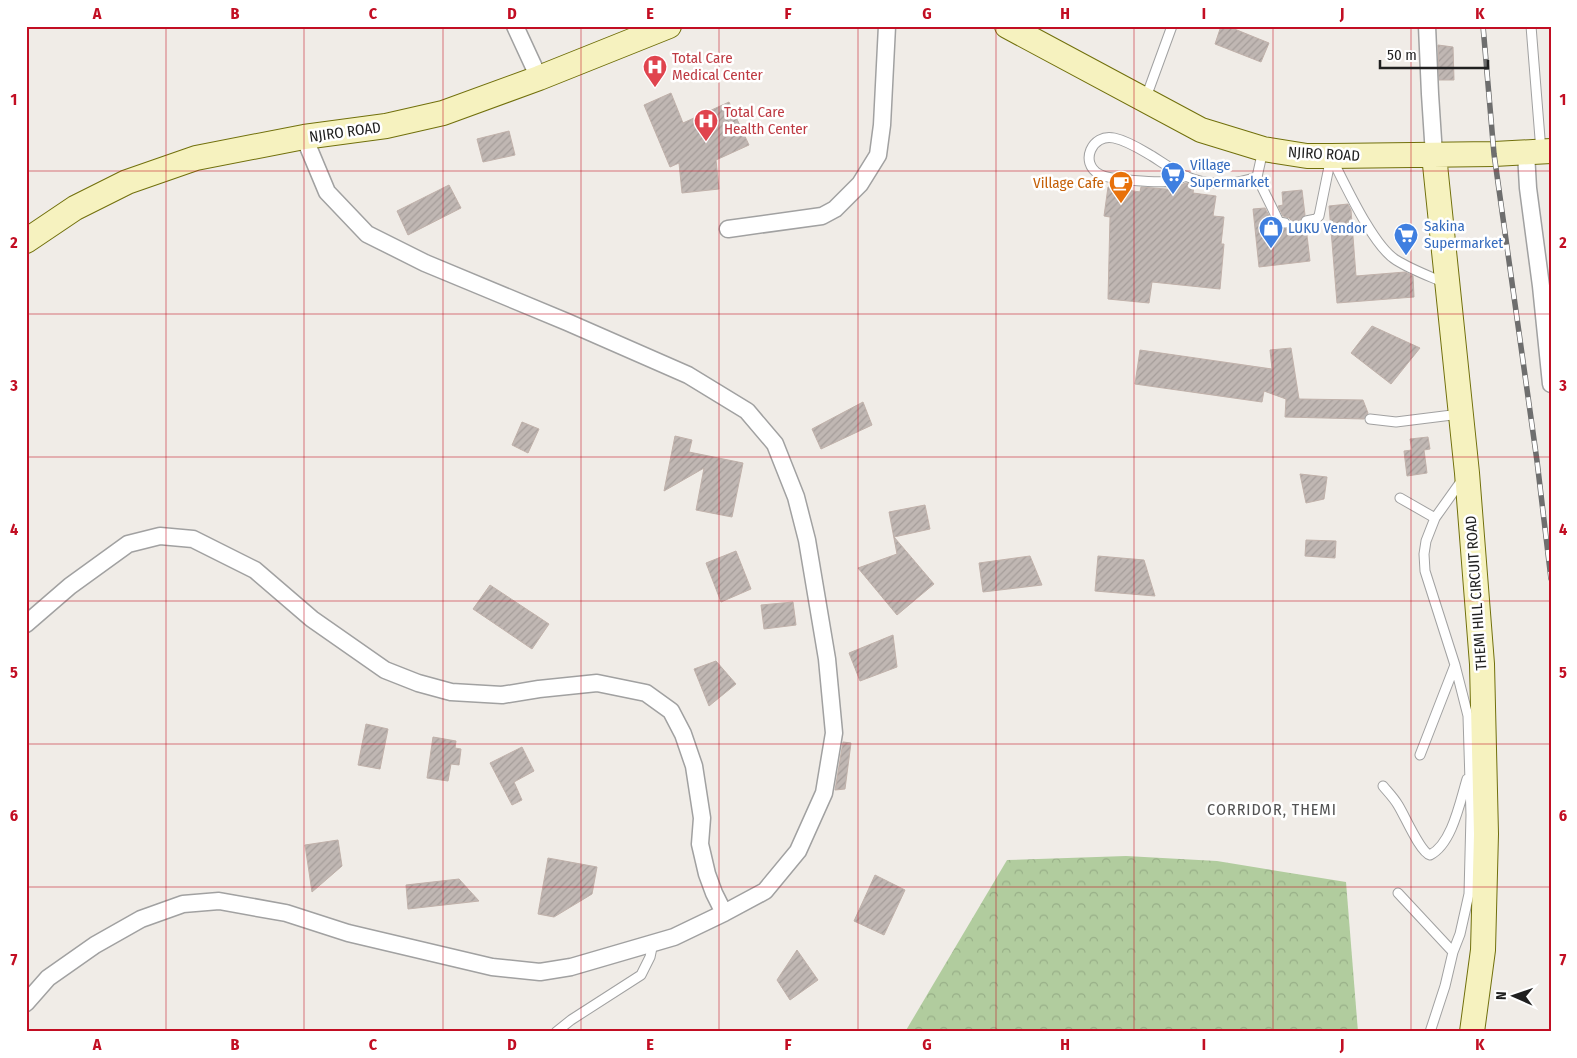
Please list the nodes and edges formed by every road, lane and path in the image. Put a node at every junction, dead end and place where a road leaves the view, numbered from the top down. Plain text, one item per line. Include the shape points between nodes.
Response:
1 (515, 26) edge
2 (670, 26) edge
3 (887, 26) edge
4 (1007, 26) edge
5 (1172, 26) edge
6 (1427, 26) edge
7 (1531, 26) edge
8 (539, 78) junction
9 (1145, 100) junction
10 (304, 137) junction
11 (1263, 150) junction
12 (1539, 152) edge
13 (1434, 155) junction
14 (1331, 156) junction
15 (1186, 176) junction
16 (1256, 177) junction
17 (1306, 221) dead end
18 (1285, 223) dead end
19 (728, 228) dead end
20 (26, 241) edge
21 (1447, 284) junction
22 (1551, 384) edge
23 (1460, 414) junction
24 (1370, 419) dead end
25 (1467, 473) junction
26 (1400, 498) dead end
27 (1435, 518) junction
28 (26, 624) edge
29 (1455, 665) junction
30 (1420, 755) dead end
31 (1470, 772) junction
32 (1383, 786) dead end
33 (1398, 893) dead end
34 (724, 913) junction
35 (654, 943) junction
36 (1453, 952) junction
37 (26, 1003) edge
38 (556, 1032) edge
39 (1430, 1032) edge
40 (1472, 1032) edge

1 - 8 street
2 - 8 street, NJIRO ROAD
3 - 19 street via 878,155 860,184 835,209 822,216
4 - 9 street, NJIRO ROAD
5 - 9 lane
6 - 13 street
7 - 12 lane
8 - 10 street, NJIRO ROAD via 443,113 386,126
9 - 11 street, NJIRO ROAD via 1201,130
10 - 20 street, NJIRO ROAD via 196,158 127,182 75,208
10 - 34 street via 327,192 367,234 425,263 688,375 747,411 774,444 796,497 807,540 827,659 834,733 824,793 798,851 765,891
11 - 14 street, NJIRO ROAD
11 - 16 lane
12 - 13 street, NJIRO ROAD
12 - 22 street via 1528,188
13 - 14 street, NJIRO ROAD
13 - 21 street, THEMI HILL CIRCUIT ROAD
14 - 17 lane via 1319,216
14 - 21 lane via 1352,199 1385,250 1395,260
15 - 15 lane via 1121,140 1111,137 1099,139 1092,146 1089,159 1099,175 1162,182
15 - 16 lane via 1225,184
16 - 18 lane via 1279,222
21 - 23 street, THEMI HILL CIRCUIT ROAD
23 - 24 lane via 1396,422
23 - 25 street, THEMI HILL CIRCUIT ROAD
25 - 27 lane
25 - 40 street, THEMI HILL CIRCUIT ROAD via 1482,664 1486,834 1483,950
26 - 27 lane
27 - 29 lane via 1426,541 1425,571
28 - 34 street via 70,586 128,544 160,536 193,538 255,570 312,619 385,670 418,683 451,692 502,695 597,683 646,693 670,711 694,766 702,818 700,844 711,884
29 - 30 lane
29 - 31 lane via 1468,716
31 - 32 lane via 1449,834 1430,855 1419,844 1398,804
31 - 36 lane via 1469,894
33 - 36 lane
34 - 35 street
35 - 37 street via 572,967 540,972 492,967 425,952 262,908 219,901 183,904 141,919 95,945 48,978
35 - 38 lane via 640,975
36 - 39 lane

